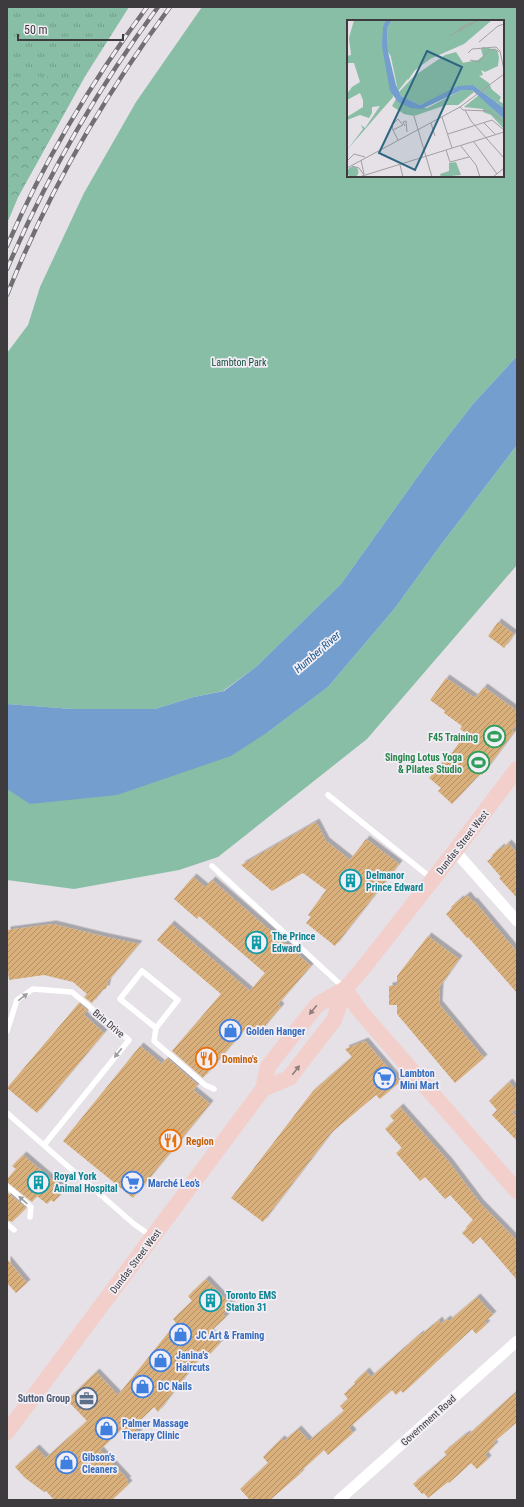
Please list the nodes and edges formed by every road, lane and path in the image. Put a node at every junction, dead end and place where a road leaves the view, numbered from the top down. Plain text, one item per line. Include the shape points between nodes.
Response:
1 (517, 769) edge
2 (328, 795) dead end
3 (455, 851) junction
4 (212, 866) dead end
5 (433, 879) junction
6 (517, 921) edge
7 (345, 989) junction
8 (156, 1028) junction
9 (7, 1031) edge
10 (214, 1089) dead end
11 (263, 1089) junction
12 (7, 1113) edge
13 (44, 1146) junction
14 (7, 1186) edge
15 (517, 1191) edge
16 (30, 1217) dead end
17 (7, 1224) edge
18 (14, 1230) dead end
19 (153, 1237) junction
20 (517, 1341) edge
21 (7, 1432) edge
22 (339, 1500) edge

1 - 3 main road, Dundas Street West
2 - 5 lane
3 - 5 main road, Dundas Street West
3 - 6 street
4 - 7 lane
5 - 7 main road, Dundas Street West
7 -> 11 main road, Dundas Street West via 317,1005 268,1067
11 -> 7 main road, Dundas Street West via 290,1078 334,1020
7 - 15 main road via 360,1011
8 - 8 lane via 178,1000 142,971 120,999
8 - 10 lane via 154,1041 205,1085
9 -> 13 lane, Brin Drive via 17,1000 34,989 72,992 129,1040
11 - 19 main road, Dundas Street West
12 - 13 lane
13 - 19 lane via 130,1221
16 -> 14 lane via 31,1208
17 - 18 lane
19 - 21 main road, Dundas Street West
20 - 22 street, Government Road

